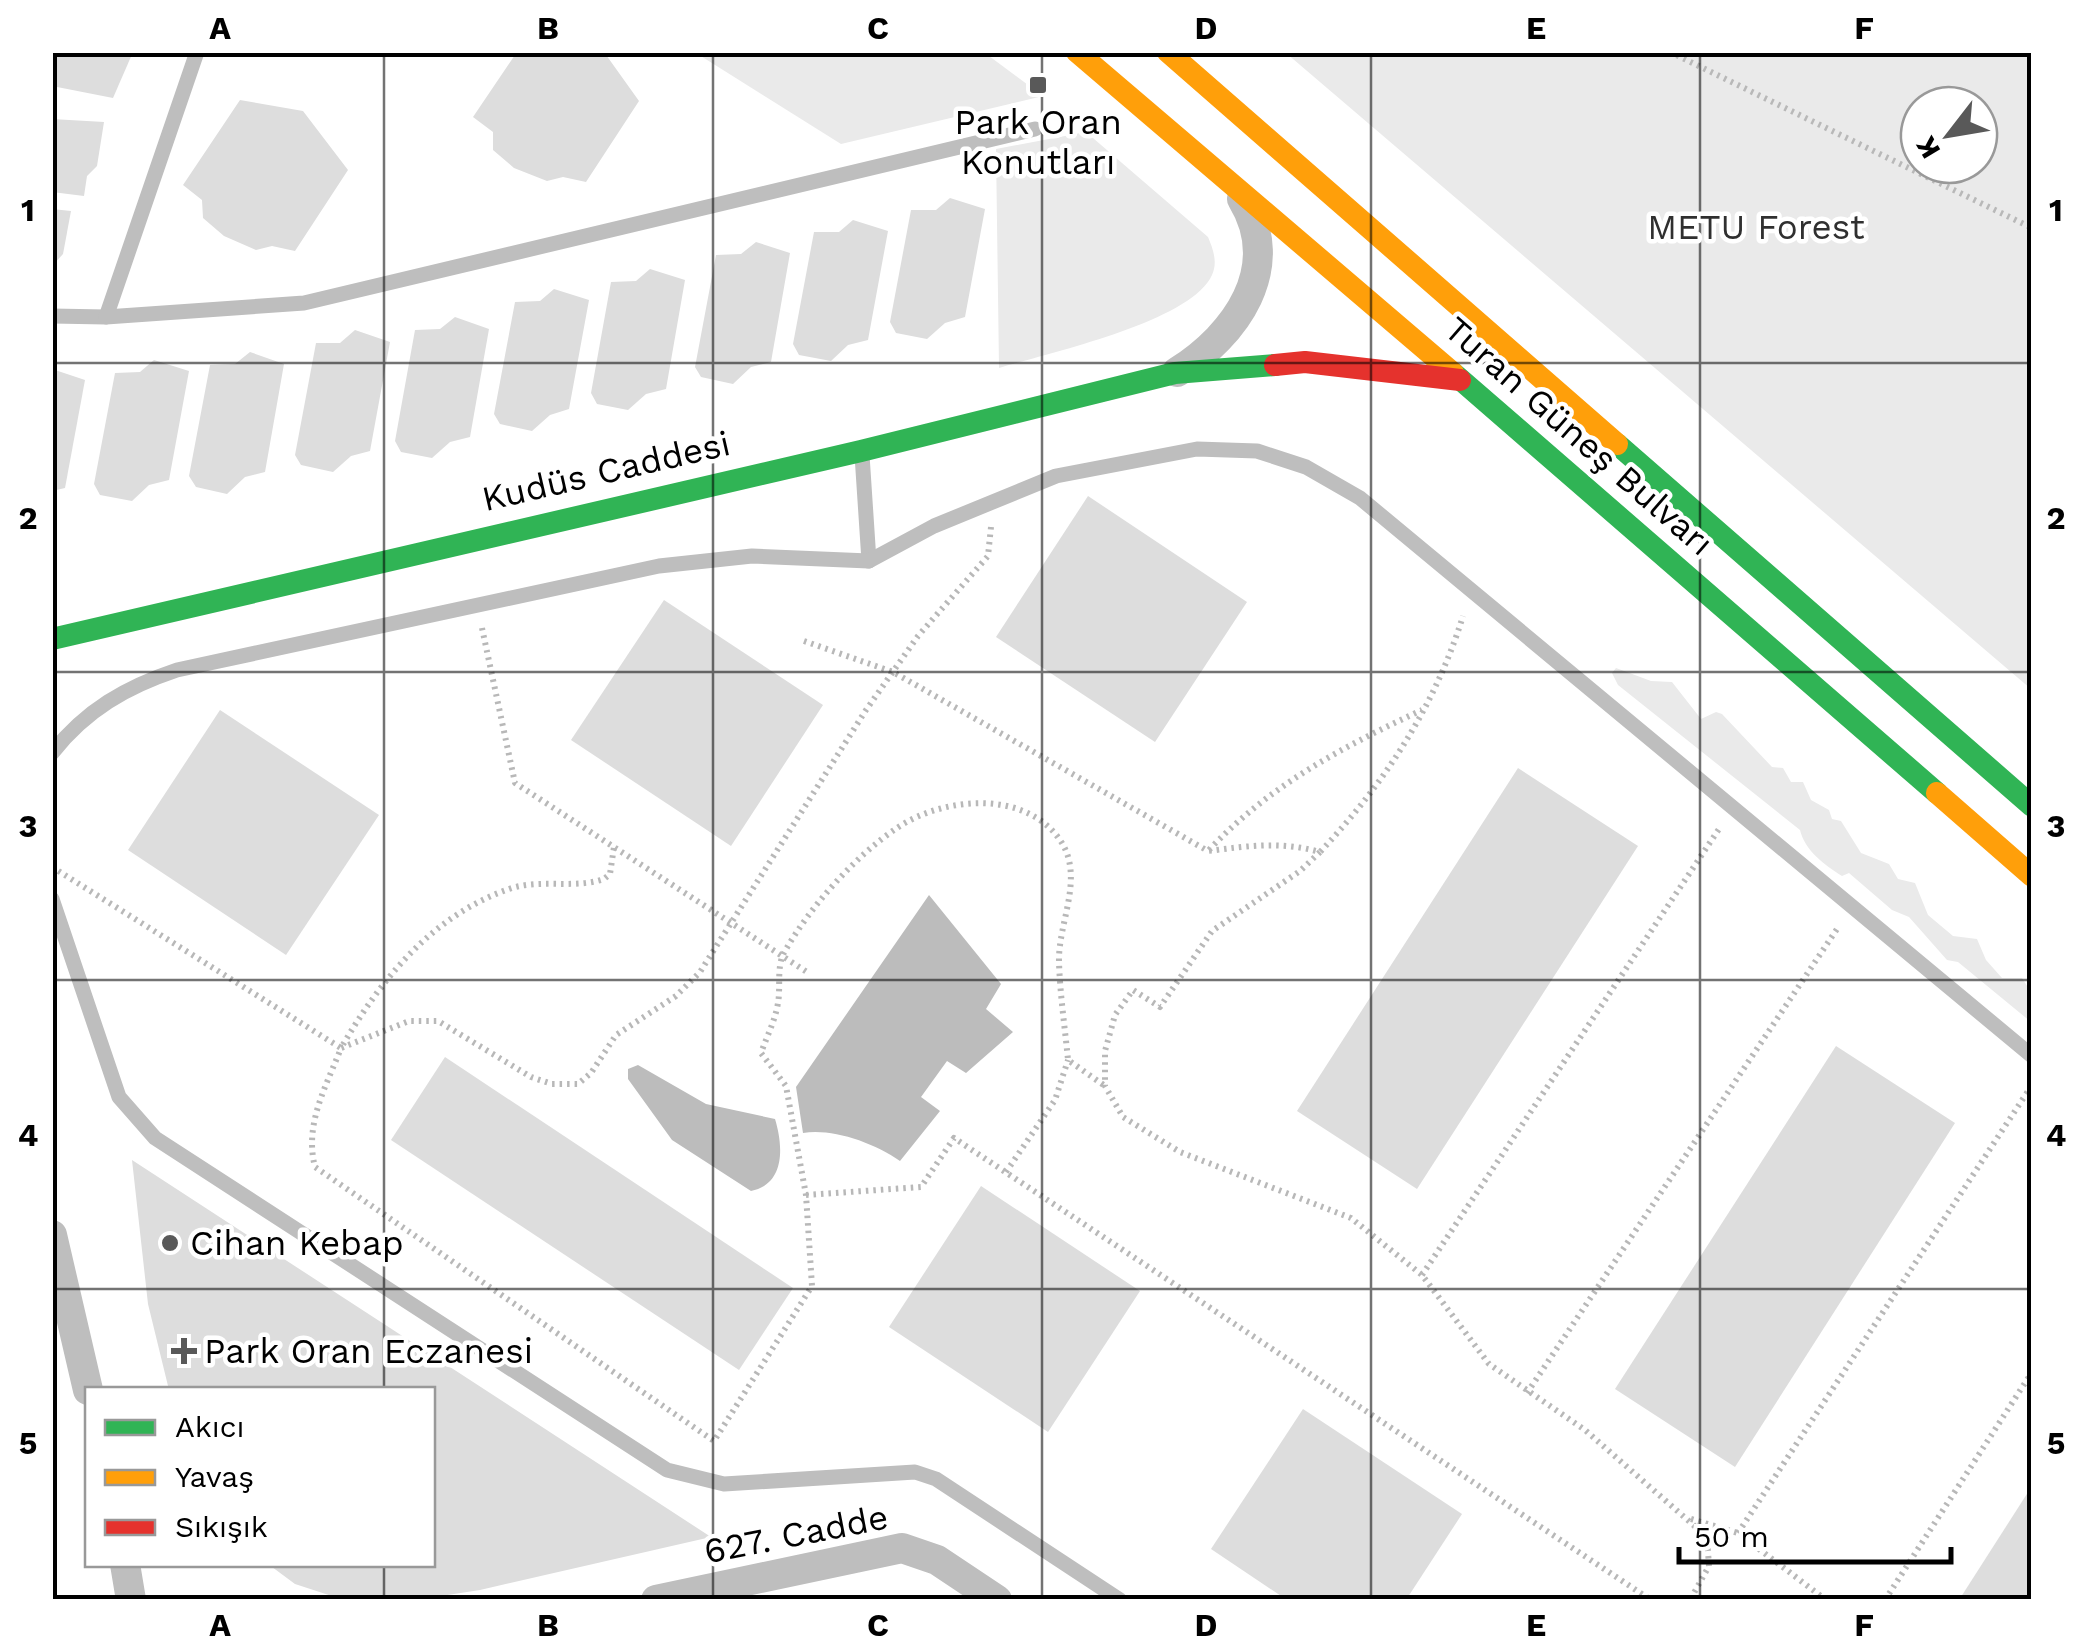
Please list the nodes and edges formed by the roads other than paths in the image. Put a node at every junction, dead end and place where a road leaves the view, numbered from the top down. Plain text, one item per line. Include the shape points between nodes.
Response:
1 (197, 52) edge
2 (1168, 52) edge
3 (1077, 53) edge
4 (1036, 128) dead end
5 (1227, 176) junction
6 (52, 316) edge
7 (106, 317) junction
8 (1175, 373) junction
9 (1460, 380) junction
10 (861, 451) junction
11 (869, 561) junction
12 (52, 639) edge
13 (52, 753) edge
14 (2032, 806) edge
15 (2032, 876) edge
16 (52, 899) edge
17 (2032, 1056) edge
18 (52, 1235) edge
19 (87, 1387) edge
20 (126, 1567) edge
21 (131, 1600) edge
22 (656, 1600) edge
23 (997, 1600) edge
24 (1120, 1600) edge

1 - 7 lane
2 - 14 main road, Turan Güneş Bulvarı
3 - 5 main road, Turan Güneş Bulvarı
4 - 7 lane via 304,302
5 - 8 street, Kudüs Caddesi via 1257,233 1255,284 1224,333
5 - 9 main road, Turan Güneş Bulvarı
6 - 7 lane
8 - 9 main road, Kudüs Caddesi via 1305,362
8 - 10 main road, Kudüs Caddesi
9 - 15 main road, Turan Güneş Bulvarı
10 - 11 lane
10 - 12 main road, Kudüs Caddesi
11 - 13 lane via 752,556 677,564 177,670 134,684 74,725
11 - 17 lane via 994,500 1121,460 1197,448 1258,451 1306,467 1360,498
16 - 24 lane via 119,1097 155,1138 666,1470 724,1484 915,1472
18 - 19 street
20 - 21 street
22 - 23 street, 627. Cadde via 902,1548 937,1560

